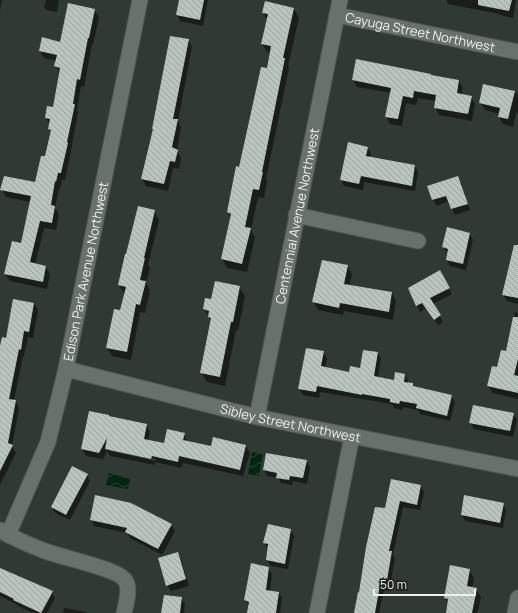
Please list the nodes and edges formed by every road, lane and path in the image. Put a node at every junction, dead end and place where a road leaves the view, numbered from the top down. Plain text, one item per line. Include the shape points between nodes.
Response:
1 (140, 0) edge
2 (340, 0) edge
3 (337, 16) junction
4 (518, 52) edge
5 (296, 215) junction
6 (418, 241) dead end
7 (66, 369) junction
8 (257, 417) junction
9 (352, 436) junction
10 (518, 469) edge
11 (4, 532) edge
12 (518, 598) edge
13 (124, 613) edge
14 (317, 613) edge
15 (515, 613) edge

1 - 7 street, Edison Park Avenue Northwest
2 - 3 street, Cayuga Street Northwest
3 - 4 street, Cayuga Street Northwest
3 - 5 street, Centennial Avenue Northwest
5 - 6 street
5 - 8 street, Centennial Avenue Northwest
7 - 8 street, Sibley Street Northwest
7 - 11 street, Edison Park Avenue Northwest via 48,442
8 - 9 street, Sibley Street Northwest
9 - 10 street, Sibley Street Northwest
9 - 14 street
11 - 13 street via 46,551 114,572 125,579 128,587
12 - 15 street

